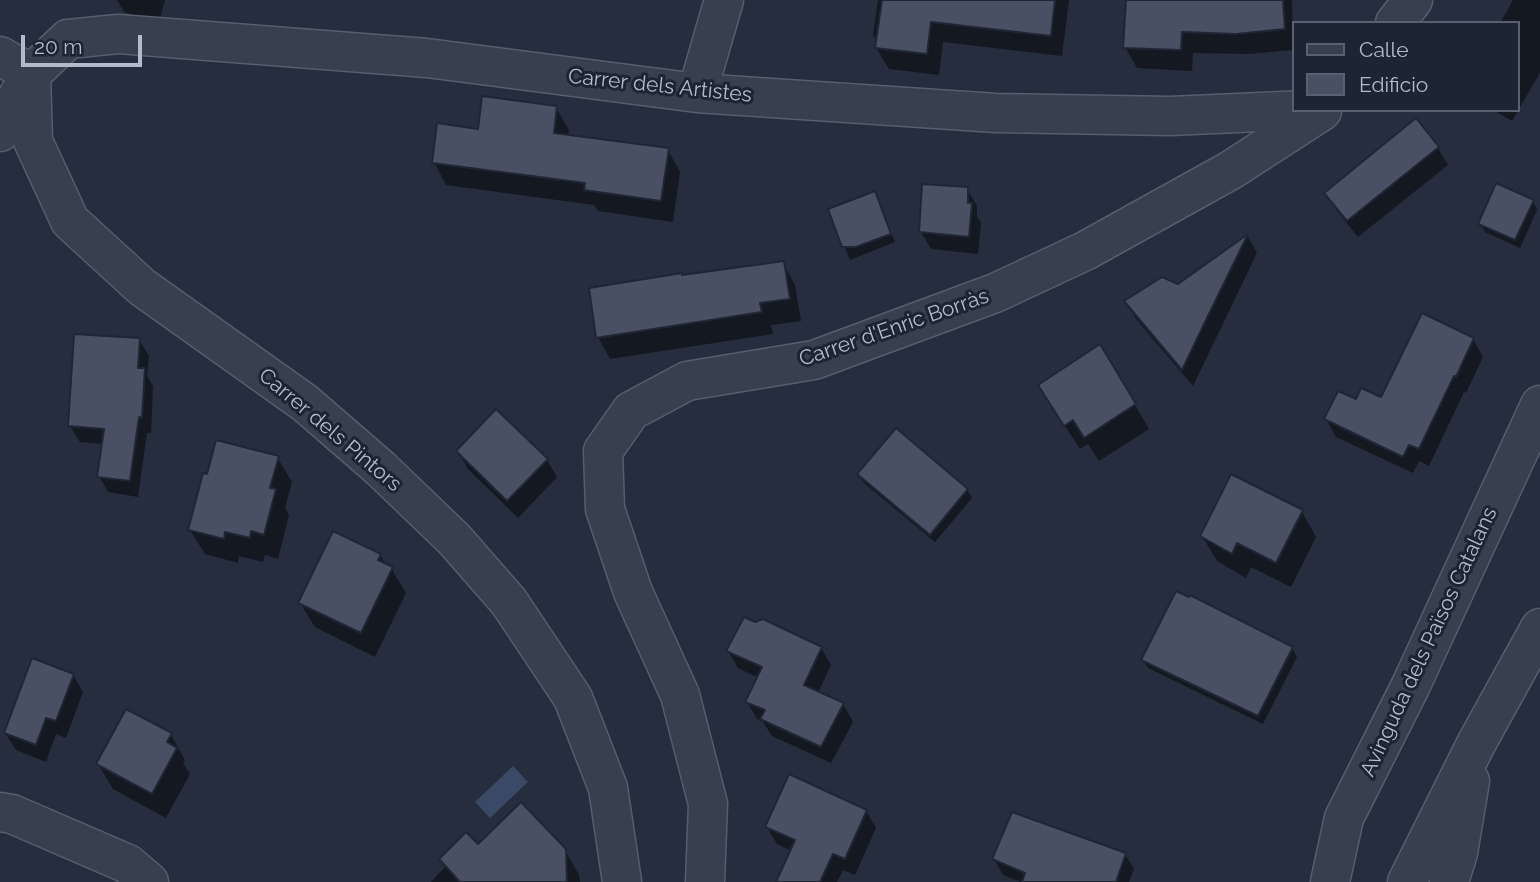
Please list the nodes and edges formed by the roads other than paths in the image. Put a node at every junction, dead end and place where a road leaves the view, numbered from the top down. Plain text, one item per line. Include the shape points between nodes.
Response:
1 (724, 0) edge
2 (1413, 0) edge
3 (1397, 21) edge
4 (15, 65) edge
5 (697, 93) junction
6 (1292, 111) edge
7 (1319, 112) edge
8 (0, 132) edge
9 (1540, 405) edge
10 (1540, 628) edge
11 (1476, 744) junction
12 (0, 812) edge
13 (149, 882) edge
14 (622, 882) edge
15 (705, 882) edge
16 (1330, 882) edge
17 (1407, 882) edge
18 (1449, 882) edge

1 - 5 street
2 - 3 street
4 - 5 street, Carrer dels Artistes via 68,39 118,34 427,58
4 - 8 street
4 - 14 street, Carrer dels Pintors via 33,141 70,221 142,287 305,403 380,468 454,539 509,602 573,698 608,788
5 - 6 street, Carrer dels Artistes via 996,113 1170,116
7 - 15 street, Carrer d'Enric Borràs via 1231,170 1086,251 995,293 814,360 687,382 631,411 603,451 605,509 633,592 680,695 708,804
9 - 16 street, Avinguda dels Països Catalans via 1411,685 1344,818
10 - 11 street
11 - 17 street
11 - 18 street
12 - 13 street via 128,864

